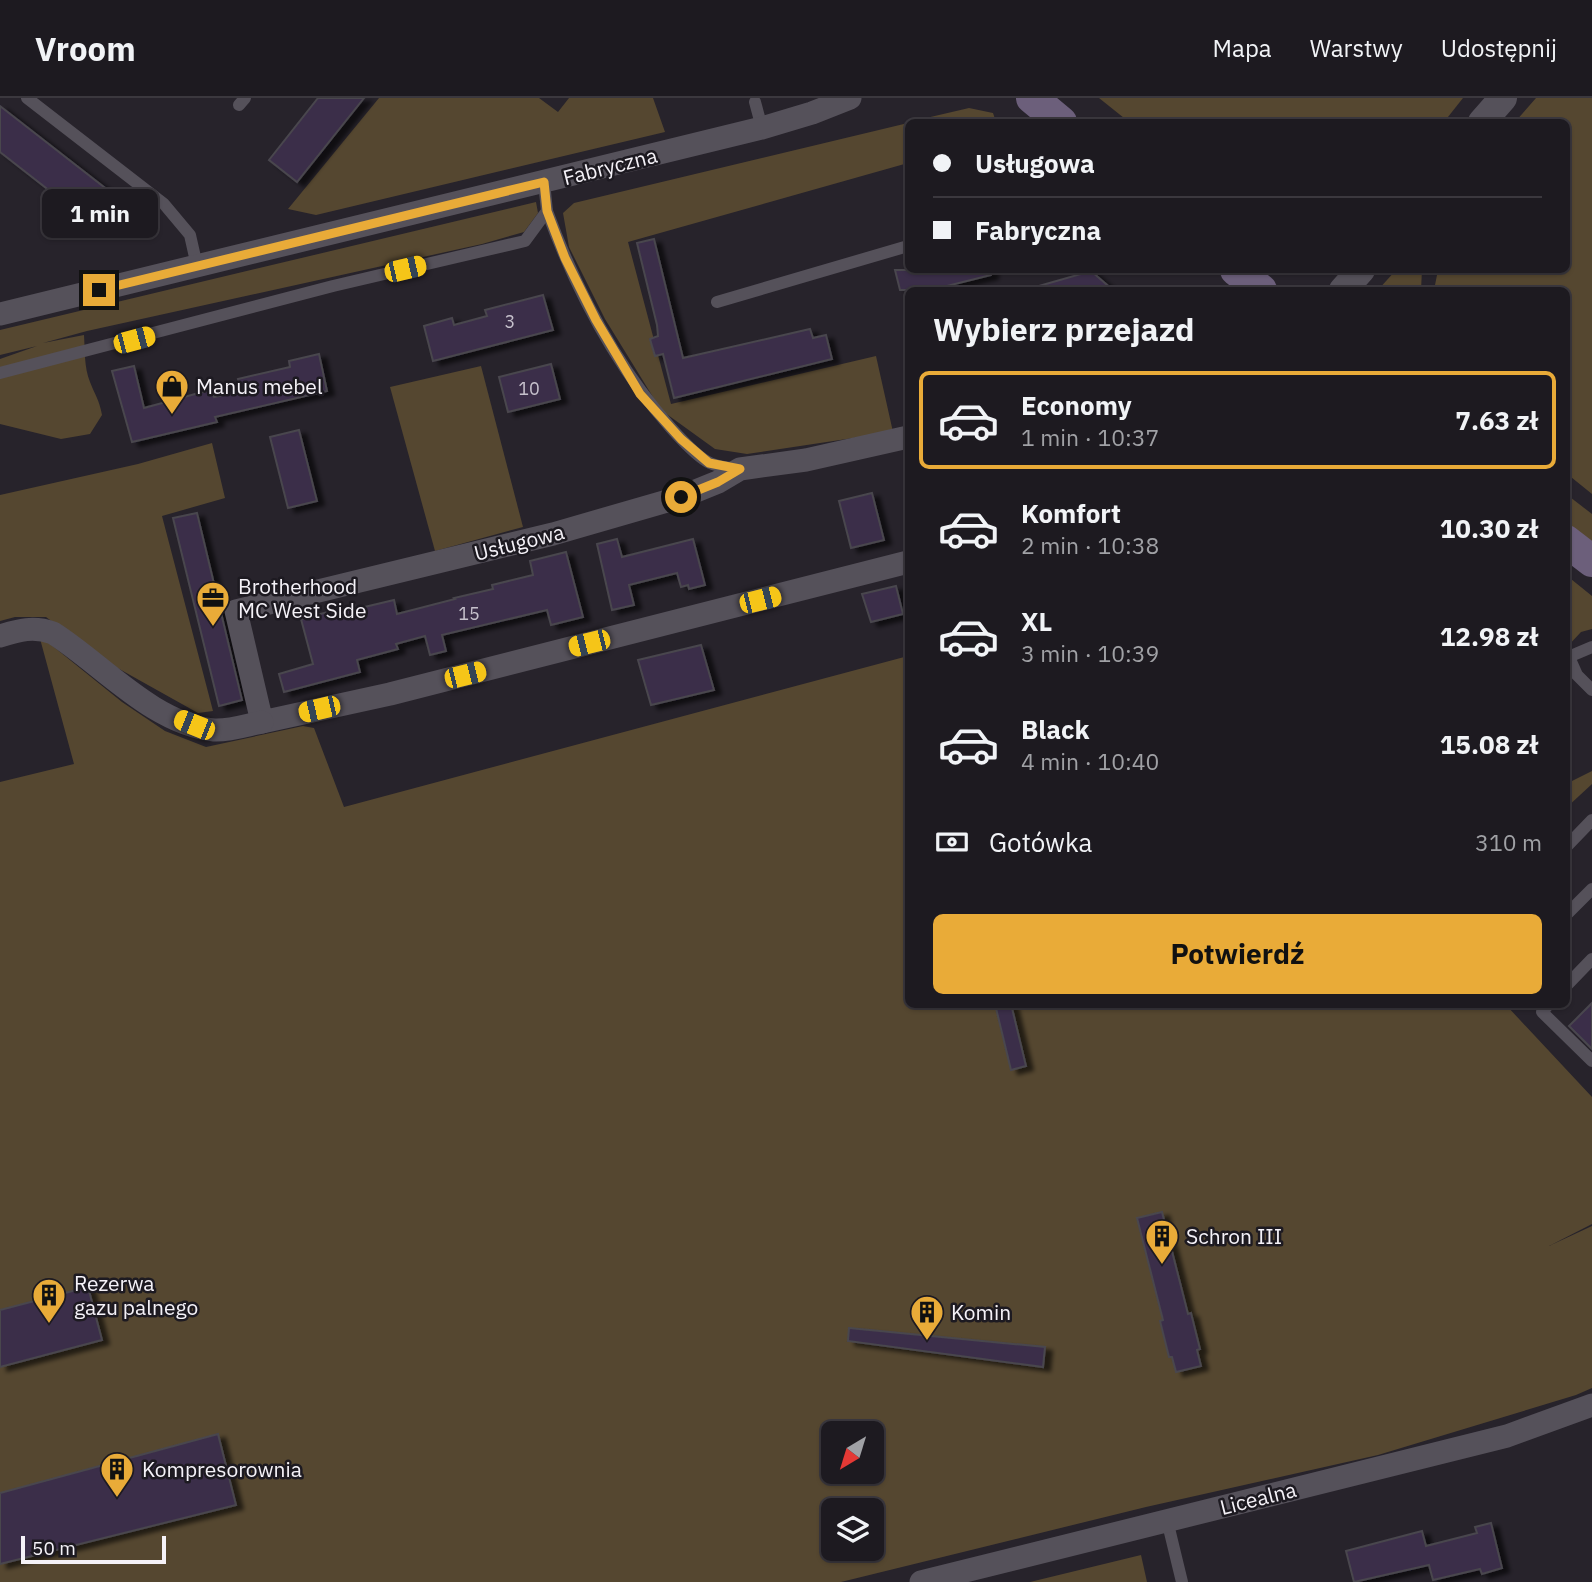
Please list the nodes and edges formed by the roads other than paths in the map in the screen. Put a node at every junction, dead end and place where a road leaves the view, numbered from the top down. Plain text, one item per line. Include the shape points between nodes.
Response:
1 (27, 98) edge
2 (850, 98) edge
3 (1032, 98) edge
4 (1503, 98) edge
5 (755, 102) dead end
6 (1057, 119) edge
7 (1485, 119) edge
8 (762, 128) junction
9 (544, 182) junction
10 (547, 211) junction
11 (905, 247) edge
12 (197, 266) junction
13 (1240, 273) edge
14 (1358, 273) edge
15 (1257, 287) edge
16 (1346, 287) edge
17 (717, 302) dead end
18 (0, 314) edge
19 (0, 373) edge
20 (905, 438) edge
21 (740, 469) junction
22 (1570, 544) edge
23 (1592, 561) edge
24 (905, 563) edge
25 (0, 636) edge
26 (1592, 647) edge
27 (1570, 657) edge
28 (1570, 662) edge
29 (1592, 690) edge
30 (262, 722) junction
31 (1592, 820) edge
32 (1570, 843) edge
33 (1592, 889) edge
34 (1570, 911) edge
35 (1592, 959) edge
36 (1570, 982) edge
37 (1543, 1008) edge
38 (1592, 1061) edge
39 (1592, 1405) edge
40 (1167, 1520) junction
41 (921, 1582) edge
42 (1182, 1582) edge

1 - 12 lane via 164,204 190,235
2 - 8 street, Fabryczna
3 - 6 main road
4 - 7 street
5 - 8 lane
8 - 9 street, Fabryczna
9 - 10 lane
9 - 12 street, Fabryczna
10 - 19 lane via 525,242 333,286
10 - 21 lane via 596,320 640,394 709,463
11 - 17 lane
12 - 18 street, Fabryczna
13 - 15 main road
14 - 16 street
20 - 21 street, Usługowa
21 - 30 street, Usługowa via 681,497 553,534 236,611
22 - 23 main road
24 - 30 street via 390,694
25 - 30 street via 30,628 53,633 125,688 194,725 216,730
26 - 27 lane
28 - 29 lane
31 - 32 lane
33 - 34 lane
35 - 36 lane
37 - 38 lane
39 - 40 street, Licealna via 1507,1436
40 - 41 street, Licealna
40 - 42 lane

